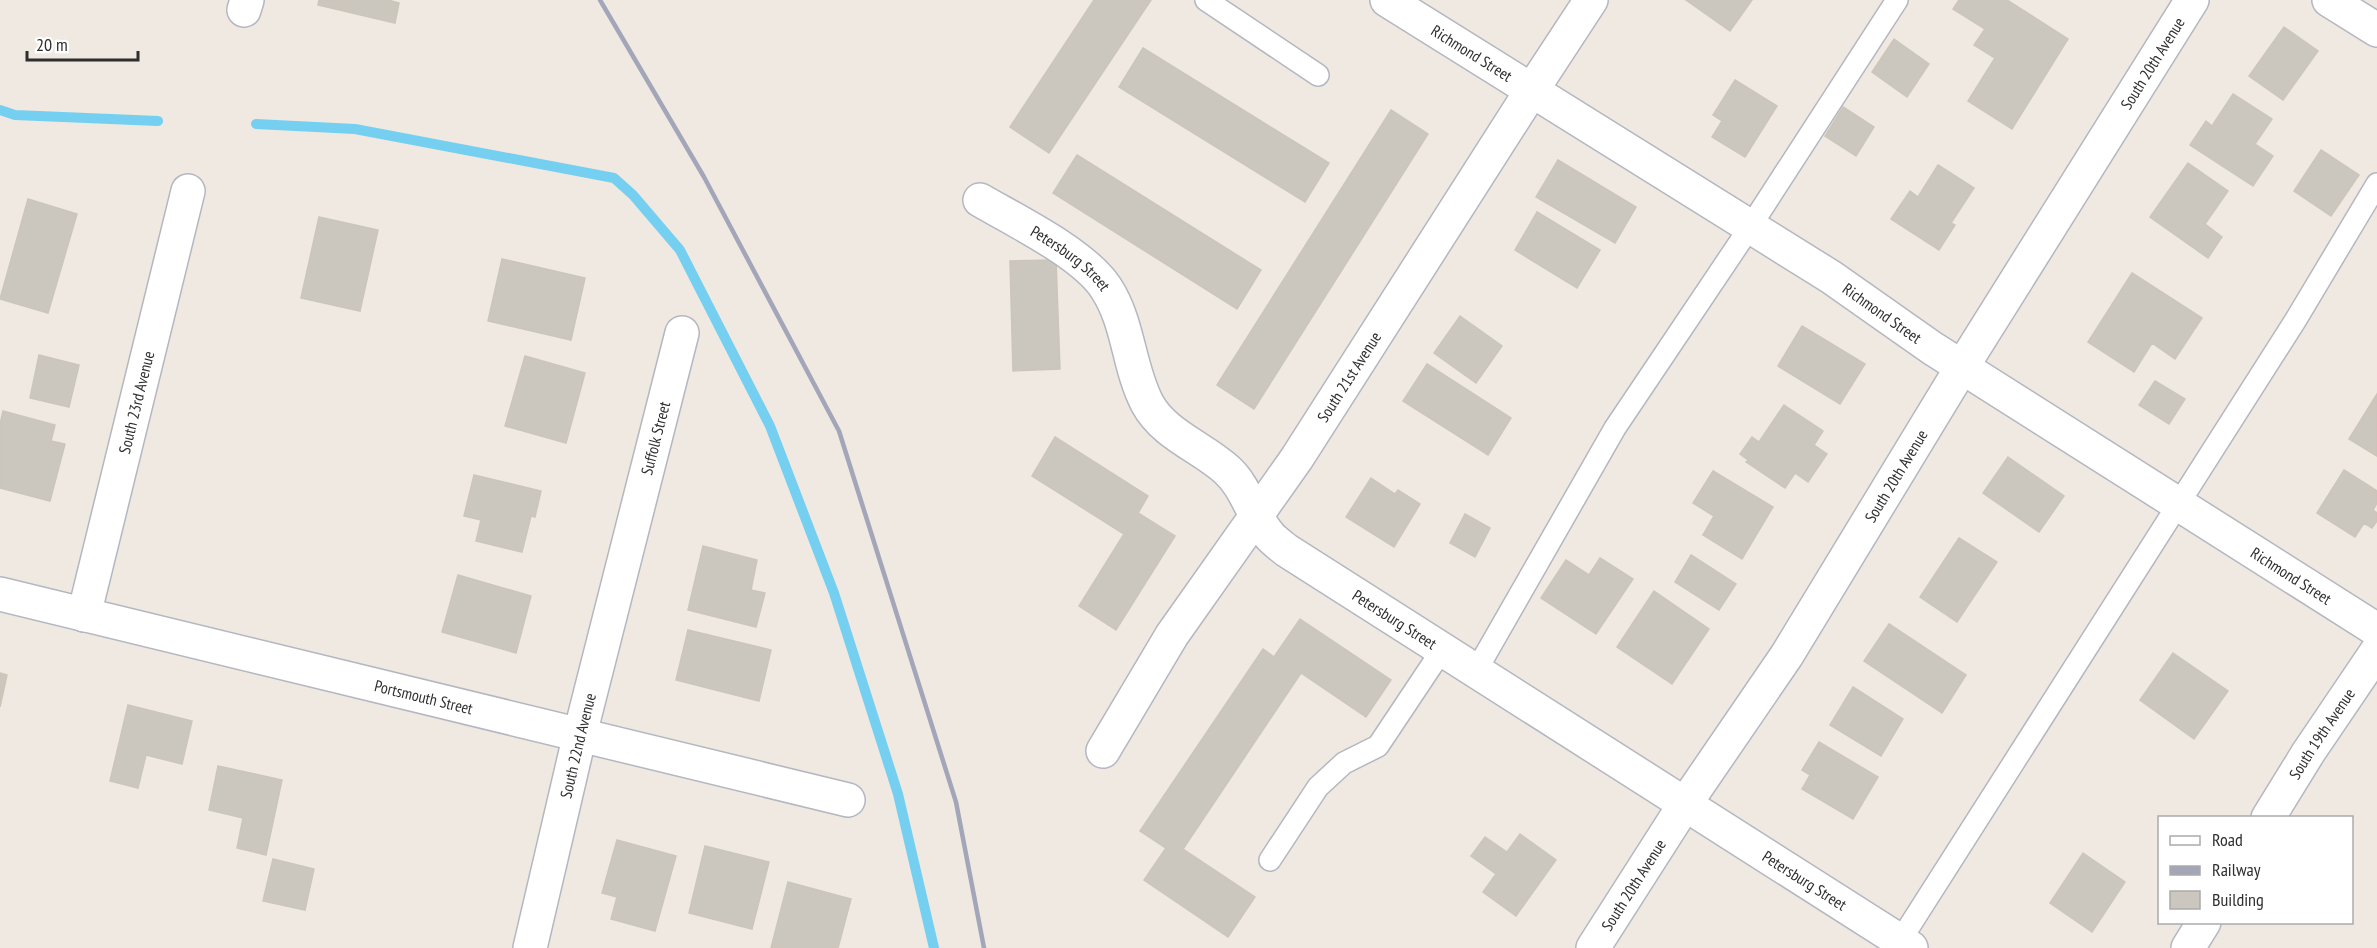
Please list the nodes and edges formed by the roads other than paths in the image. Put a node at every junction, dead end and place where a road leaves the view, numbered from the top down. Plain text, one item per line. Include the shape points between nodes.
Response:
1 (1206, 0) edge
2 (1387, 0) edge
3 (1592, 0) edge
4 (1897, 0) edge
5 (2192, 0) edge
6 (2329, 0) edge
7 (2377, 30) edge
8 (1318, 75) dead end
9 (1532, 90) junction
10 (2377, 184) edge
11 (188, 191) dead end
12 (980, 200) dead end
13 (1750, 227) junction
14 (682, 333) dead end
15 (1962, 367) junction
16 (2178, 502) junction
17 (1256, 515) junction
18 (629, 542) joint
19 (0, 594) edge
20 (84, 615) junction
21 (2377, 630) edge
22 (1442, 650) junction
23 (2377, 651) edge
24 (1476, 671) junction
25 (580, 734) junction
26 (1103, 751) dead end
27 (848, 800) dead end
28 (1685, 804) junction
29 (2269, 816) edge
30 (1270, 860) dead end
31 (2203, 924) edge
32 (1906, 944) edge
33 (530, 948) edge
34 (1593, 948) edge
35 (2188, 948) edge

1 - 8 lane
2 - 9 street, Richmond Street
3 - 9 street, South 21st Avenue
4 - 13 lane
5 - 15 street, South 20th Avenue
6 - 7 street
9 - 13 street, Richmond Street
9 - 17 street, South 21st Avenue via 1297,458
10 - 16 lane via 2295,321
11 - 20 street, South 23rd Avenue
12 - 17 street, Petersburg Street via 1082,261 1106,287 1122,318 1134,370 1148,405 1172,432 1228,470
13 - 15 street, Richmond Street
13 - 24 lane via 1615,428
14 - 18 street, Suffolk Street
15 - 16 street, Richmond Street
15 - 28 street, South 20th Avenue via 1787,655
16 - 21 street, Richmond Street
16 - 32 lane
17 - 22 street, Petersburg Street via 1269,535 1286,549
17 - 26 street, South 21st Avenue via 1172,635
18 - 25 street, South 22nd Avenue
19 - 20 street, Portsmouth Street
20 - 25 street, Portsmouth Street
22 - 24 street, Petersburg Street
22 - 30 lane via 1378,746 1344,763 1318,787
23 - 29 street, South 19th Avenue
24 - 28 street, Petersburg Street
25 - 27 street, Portsmouth Street
25 - 33 street, South 22nd Avenue
28 - 32 street, Petersburg Street
28 - 34 street, South 20th Avenue
31 - 35 street

